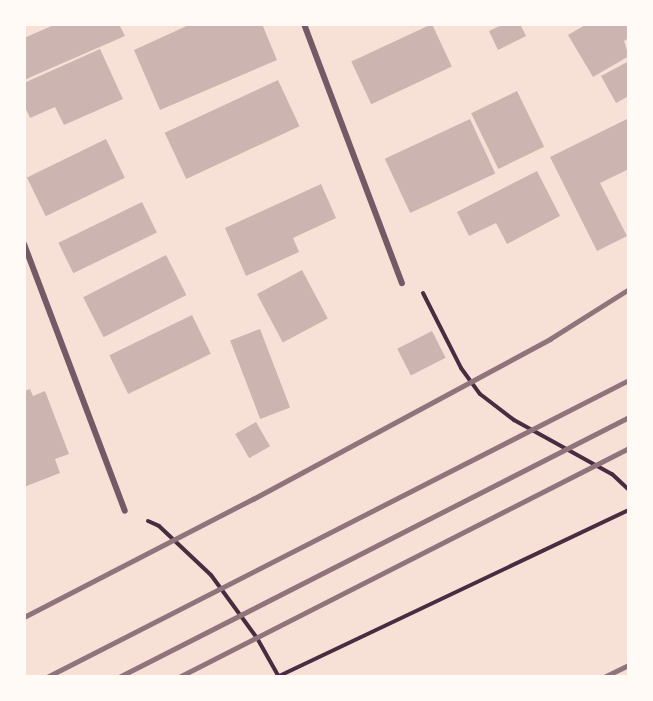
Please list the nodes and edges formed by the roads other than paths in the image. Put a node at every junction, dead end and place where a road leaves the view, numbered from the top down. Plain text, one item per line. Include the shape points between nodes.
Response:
1 (304, 24) edge
2 (24, 244) edge
3 (402, 283) road end
4 (125, 511) road end

1 - 3 street
2 - 4 street

